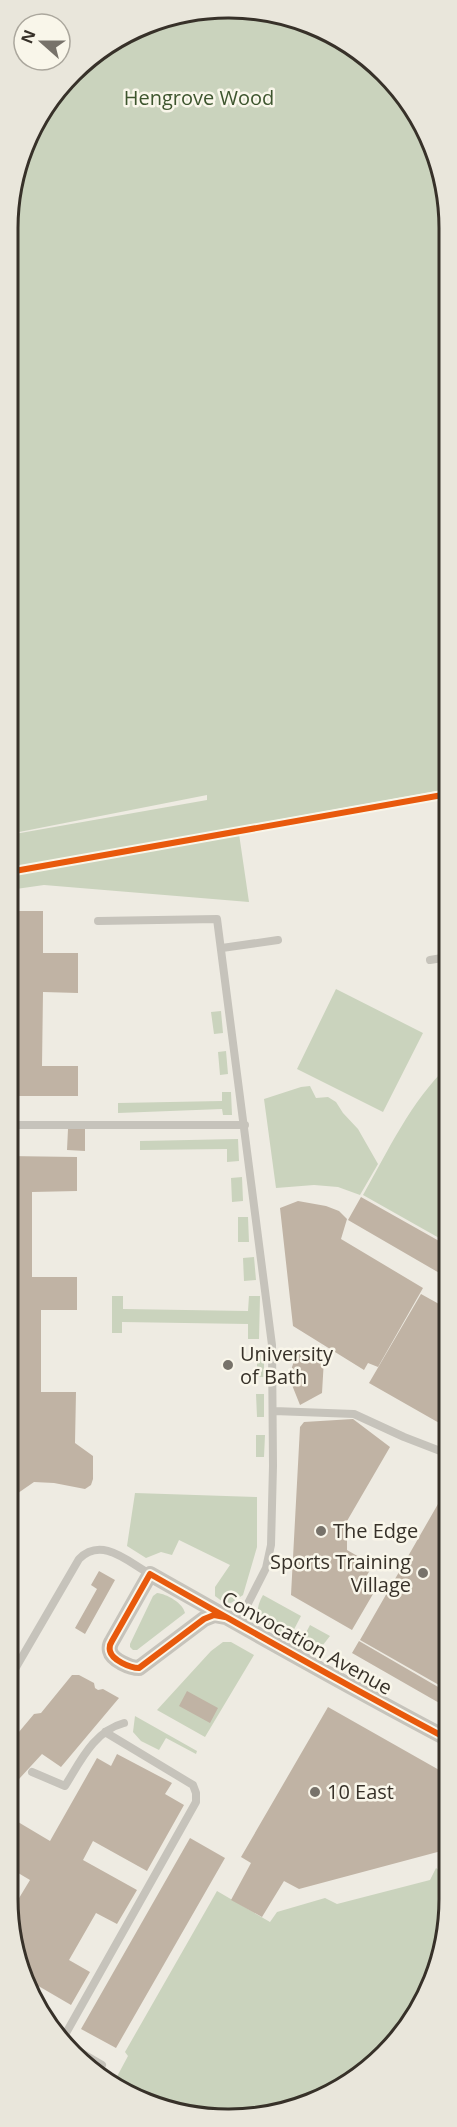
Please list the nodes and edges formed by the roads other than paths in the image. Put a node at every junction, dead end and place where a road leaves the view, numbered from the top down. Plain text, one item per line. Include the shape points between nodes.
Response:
1 (98, 921) dead end
2 (278, 940) dead end
3 (222, 948) junction
4 (439, 958) edge
5 (430, 960) dead end
6 (18, 1125) edge
7 (245, 1125) junction
8 (274, 1410) junction
9 (439, 1451) edge
10 (150, 1574) junction
11 (231, 1620) junction
12 (18, 1663) edge
13 (124, 1723) dead end
14 (105, 1732) junction
15 (439, 1734) edge
16 (33, 1772) dead end
17 (66, 2033) edge
18 (94, 2060) edge
19 (102, 2065) dead end

1 - 3 lane via 217,919
2 - 3 lane
3 - 7 lane
4 - 5 lane
6 - 7 lane
7 - 8 lane via 272,1345
8 - 9 lane via 354,1414
8 - 11 lane via 271,1545 266,1568
10 - 11 street, Convocation Avenue
10 - 11 street via 110,1646 112,1654 128,1666 144,1665 204,1619 214,1616
10 - 12 lane via 107,1550 87,1551
11 - 15 street, Convocation Avenue
13 - 14 lane
14 - 16 lane via 65,1786
14 - 17 lane via 193,1785 196,1802
18 - 19 lane

